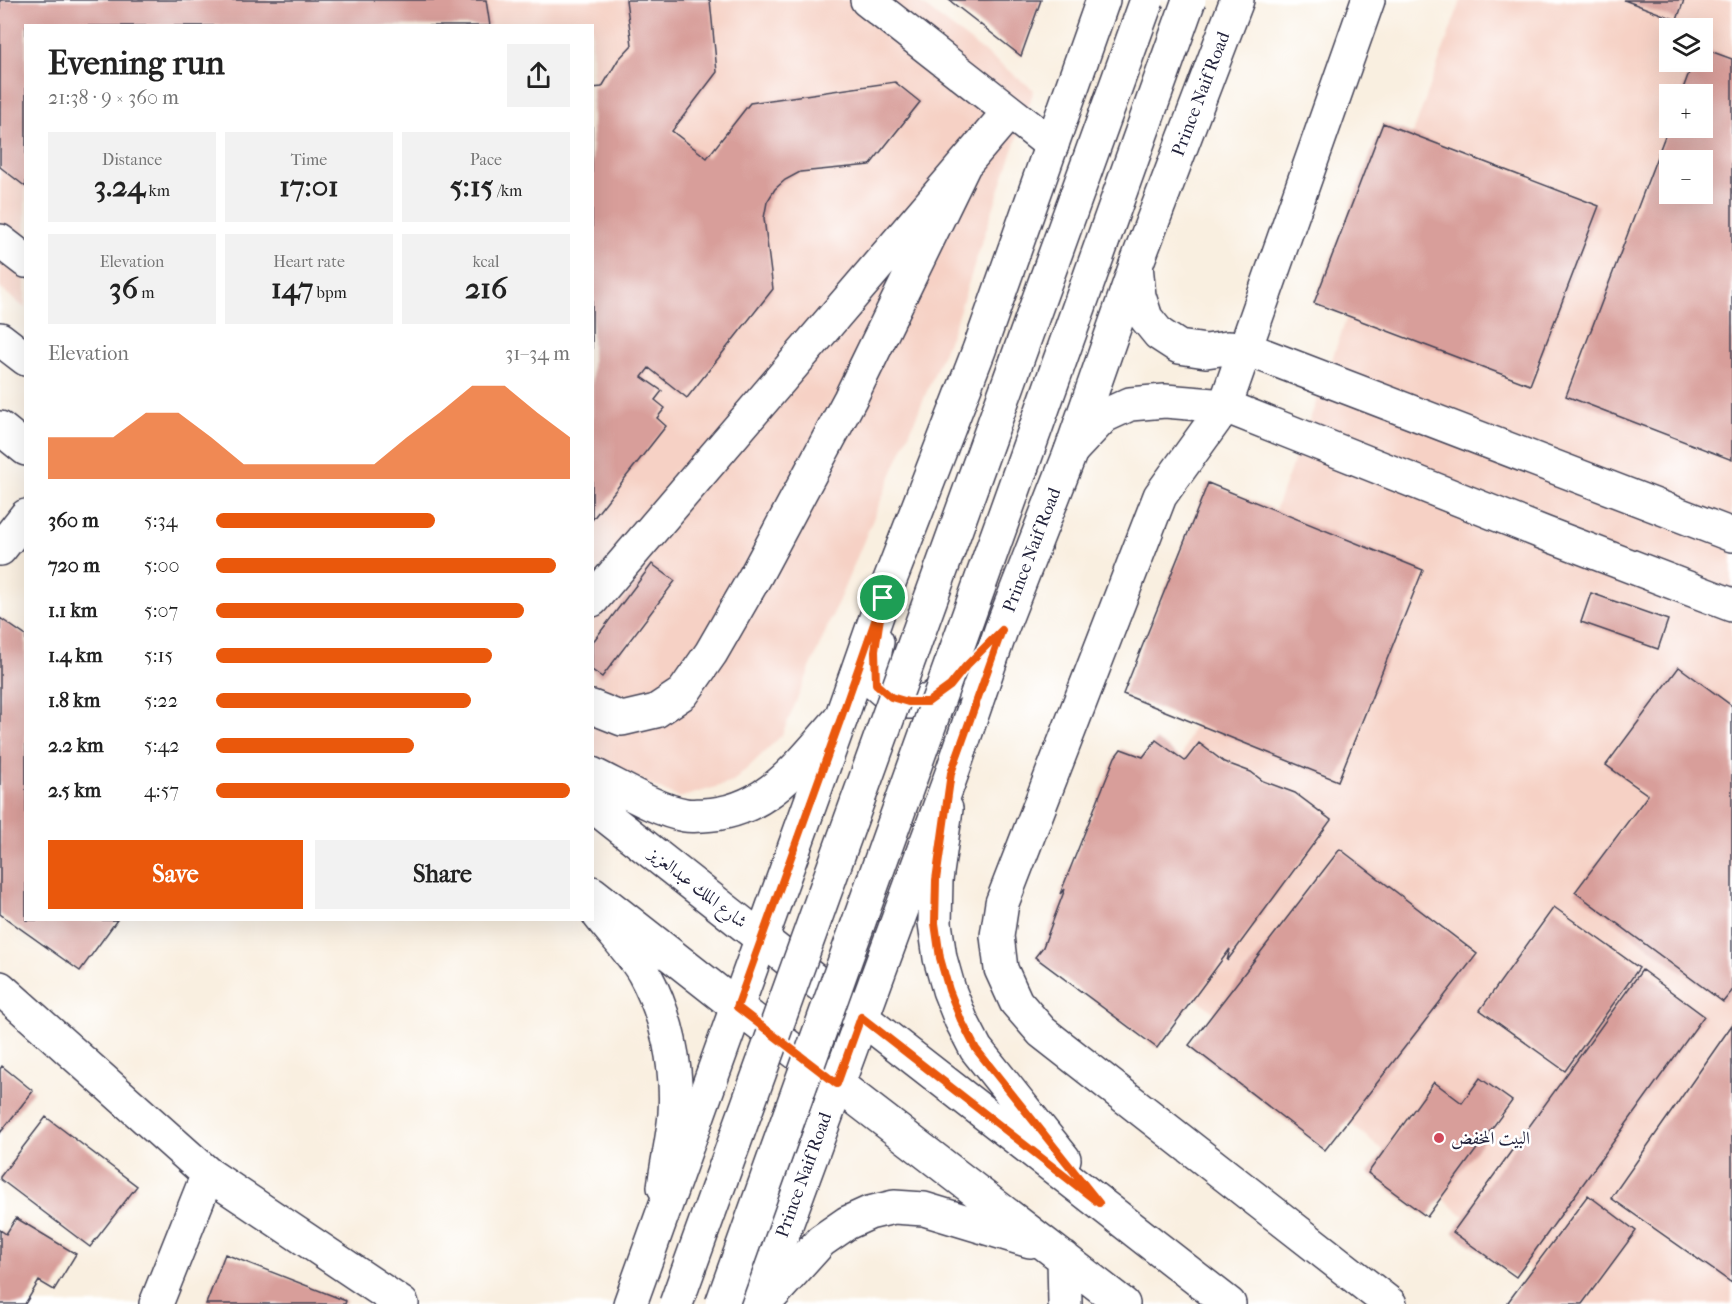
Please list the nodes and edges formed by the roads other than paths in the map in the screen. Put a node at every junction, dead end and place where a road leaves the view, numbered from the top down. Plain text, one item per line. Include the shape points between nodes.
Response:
1 (867, 0) edge
2 (1103, 0) edge
3 (1147, 0) edge
4 (1189, 0) edge
5 (1237, 0) edge
6 (1368, 0) edge
7 (1009, 112) junction
8 (1052, 145) junction
9 (963, 165) junction
10 (0, 241) edge
11 (24, 259) edge
12 (1136, 265) junction
13 (0, 339) edge
14 (1247, 349) junction
15 (24, 357) edge
16 (1226, 406) junction
17 (0, 428) edge
18 (24, 447) edge
19 (1071, 451) junction
20 (24, 519) edge
21 (1732, 536) edge
22 (0, 549) edge
23 (594, 598) edge
24 (883, 598) junction
25 (1732, 605) edge
26 (1002, 630) junction
27 (594, 708) edge
28 (841, 718) junction
29 (951, 773) junction
30 (594, 775) edge
31 (594, 807) edge
32 (594, 895) edge
33 (594, 909) edge
34 (761, 938) junction
35 (0, 988) edge
36 (737, 1007) junction
37 (861, 1017) junction
38 (837, 1084) junction
39 (208, 1174) junction
40 (1099, 1203) junction
41 (658, 1225) junction
42 (1057, 1252) junction
43 (156, 1304) edge
44 (402, 1304) edge
45 (630, 1304) edge
46 (676, 1304) edge
47 (722, 1304) edge
48 (758, 1304) edge
49 (764, 1304) edge
50 (1065, 1304) edge
51 (1123, 1304) edge
52 (1229, 1304) edge
53 (1390, 1304) edge

1 - 7 street
2 - 8 street
3 - 46 street, bridge
4 - 47 street, bridge
5 - 12 street, Prince Naif Road
6 - 14 street
7 - 8 street
7 - 9 street
8 - 24 street via 979,350
9 - 23 street
9 - 27 street via 850,399 711,653 683,693 656,711 622,719
10 - 11 street
12 - 14 street via 1146,318 1159,334 1179,347 1206,351
12 - 19 street, Prince Naif Road
13 - 15 street
14 - 16 street
14 - 21 street
16 - 19 street via 1165,401 1130,404 1104,416
16 - 25 street
16 - 53 street via 1160,496 1002,903 997,936 1001,969 1016,1002 1042,1032
17 - 18 street
19 - 26 street, Prince Naif Road
20 - 22 street
24 - 26 street via 875,651 876,684 891,697 908,702 928,702 950,686
24 - 28 street
26 - 29 street, Prince Naif Road
28 - 30 street via 770,793 746,807 721,814 686,815 659,807
28 - 34 street
29 - 37 street, Prince Naif Road
29 - 40 street via 936,880 935,923 949,990 976,1049
31 - 34 street, شارع الملك عبدالعزيز
32 - 36 street
33 - 41 street via 643,970 669,1036 675,1114
34 - 36 street
34 - 37 street, شارع الملك عبدالعزيز
35 - 39 street
36 - 38 street
36 - 41 street
37 - 38 street, Prince Naif Road
37 - 40 street, شارع الملك عبدالعزيز
38 - 42 street
38 - 48 street, Prince Naif Road
39 - 43 street
39 - 44 street
40 - 52 street, شارع الملك عبدالعزيز
41 - 45 street
42 - 49 street via 924,1209 894,1207 847,1223 821,1241
42 - 50 street
42 - 51 street

